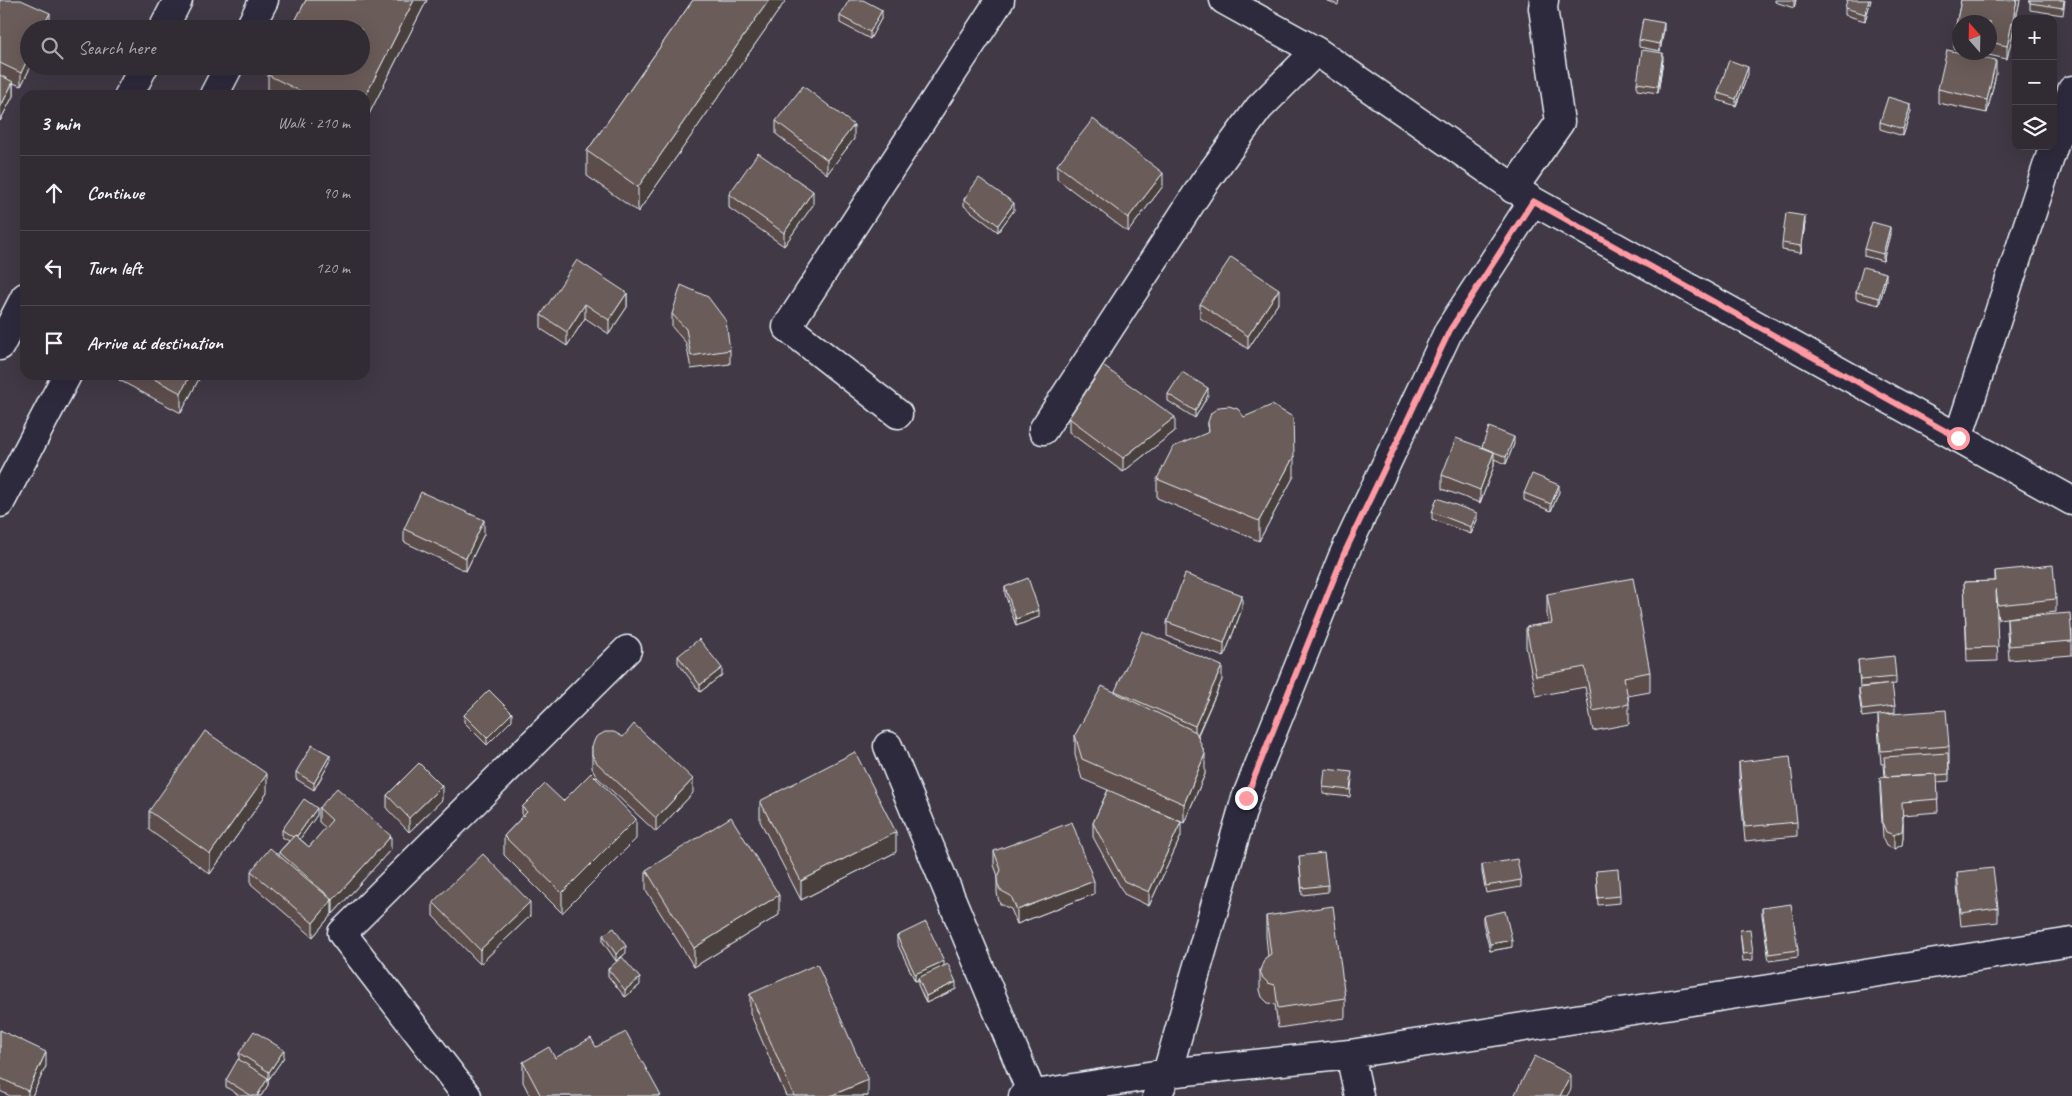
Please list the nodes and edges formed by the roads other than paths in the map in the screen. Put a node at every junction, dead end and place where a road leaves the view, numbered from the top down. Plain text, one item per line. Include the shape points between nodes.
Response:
1 (178, 0) edge
2 (264, 0) edge
3 (1000, 0) edge
4 (1224, 0) edge
5 (1544, 0) edge
6 (168, 20) edge
7 (254, 20) edge
8 (1316, 52) junction
9 (139, 75) edge
10 (224, 75) edge
11 (132, 90) edge
12 (217, 90) edge
13 (2072, 90) edge
14 (1523, 195) junction
15 (20, 307) edge
16 (0, 346) edge
17 (64, 380) edge
18 (898, 414) dead end
19 (1043, 430) dead end
20 (1958, 438) junction
21 (2072, 501) edge
22 (0, 503) edge
23 (627, 650) dead end
24 (888, 746) dead end
25 (2072, 942) edge
26 (1350, 1054) junction
27 (1162, 1084) edge
28 (1028, 1095) edge
29 (467, 1096) edge
30 (1359, 1096) edge

1 - 6 street
2 - 7 street
3 - 18 street via 787,327
4 - 8 street
5 - 14 street via 1560,122
8 - 14 street
8 - 19 street via 1259,108 1204,183
9 - 11 street
10 - 12 street
13 - 20 street
14 - 20 street
14 - 27 street via 1450,330 1343,556 1246,798
15 - 16 street
17 - 22 street
20 - 21 street
23 - 29 street via 342,933
24 - 28 street
25 - 26 street
26 - 27 street
26 - 30 street
27 - 28 street

